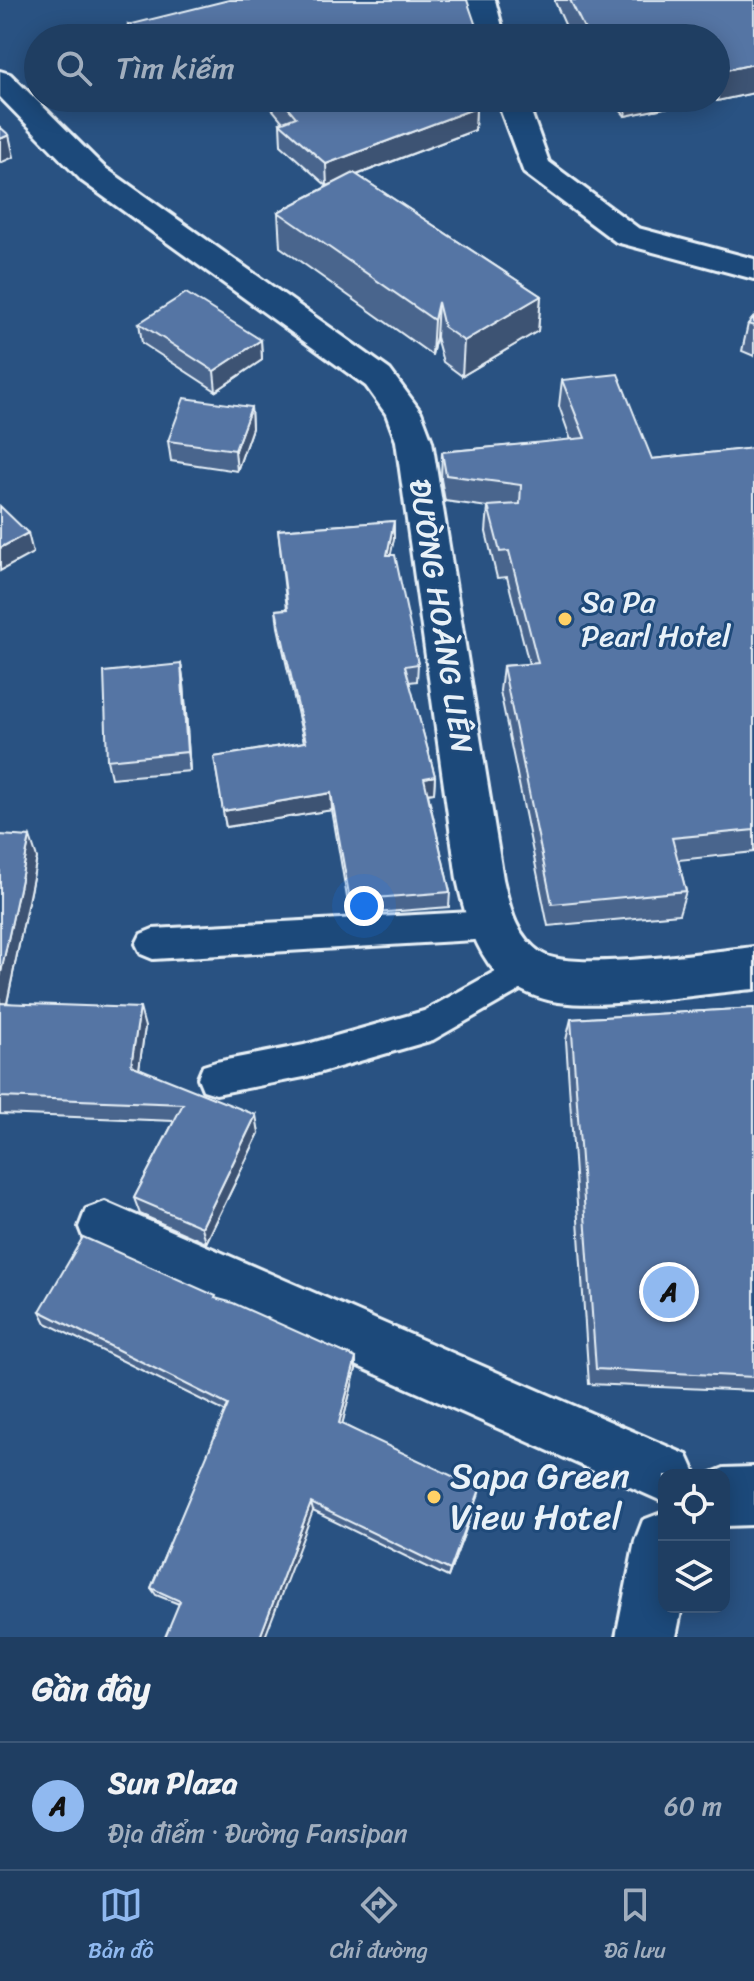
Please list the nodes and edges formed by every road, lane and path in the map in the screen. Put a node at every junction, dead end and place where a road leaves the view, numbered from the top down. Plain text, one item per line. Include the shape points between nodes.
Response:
1 (481, 0) edge
2 (487, 24) edge
3 (0, 80) edge
4 (24, 104) edge
5 (32, 112) edge
6 (516, 112) edge
7 (754, 269) edge
8 (491, 925) junction
9 (153, 944) dead end
10 (754, 968) edge
11 (526, 969) junction
12 (216, 1078) dead end
13 (105, 1227) dead end
14 (658, 1471) edge
15 (754, 1496) edge
16 (730, 1497) edge
17 (658, 1573) edge
18 (646, 1637) edge

1 - 2 main road
3 - 4 main road, ĐƯỜNG HOÀNG LIÊN
5 - 8 main road, ĐƯỜNG HOÀNG LIÊN via 93,174 378,378 403,412 414,441
6 - 7 main road via 535,166 627,235
8 - 9 lane
8 - 11 main road, ĐƯỜNG HOÀNG LIÊN via 507,952
10 - 11 main road via 599,982 556,981
11 - 12 lane via 433,1024 304,1061
13 - 14 main road
15 - 16 main road
17 - 18 main road

